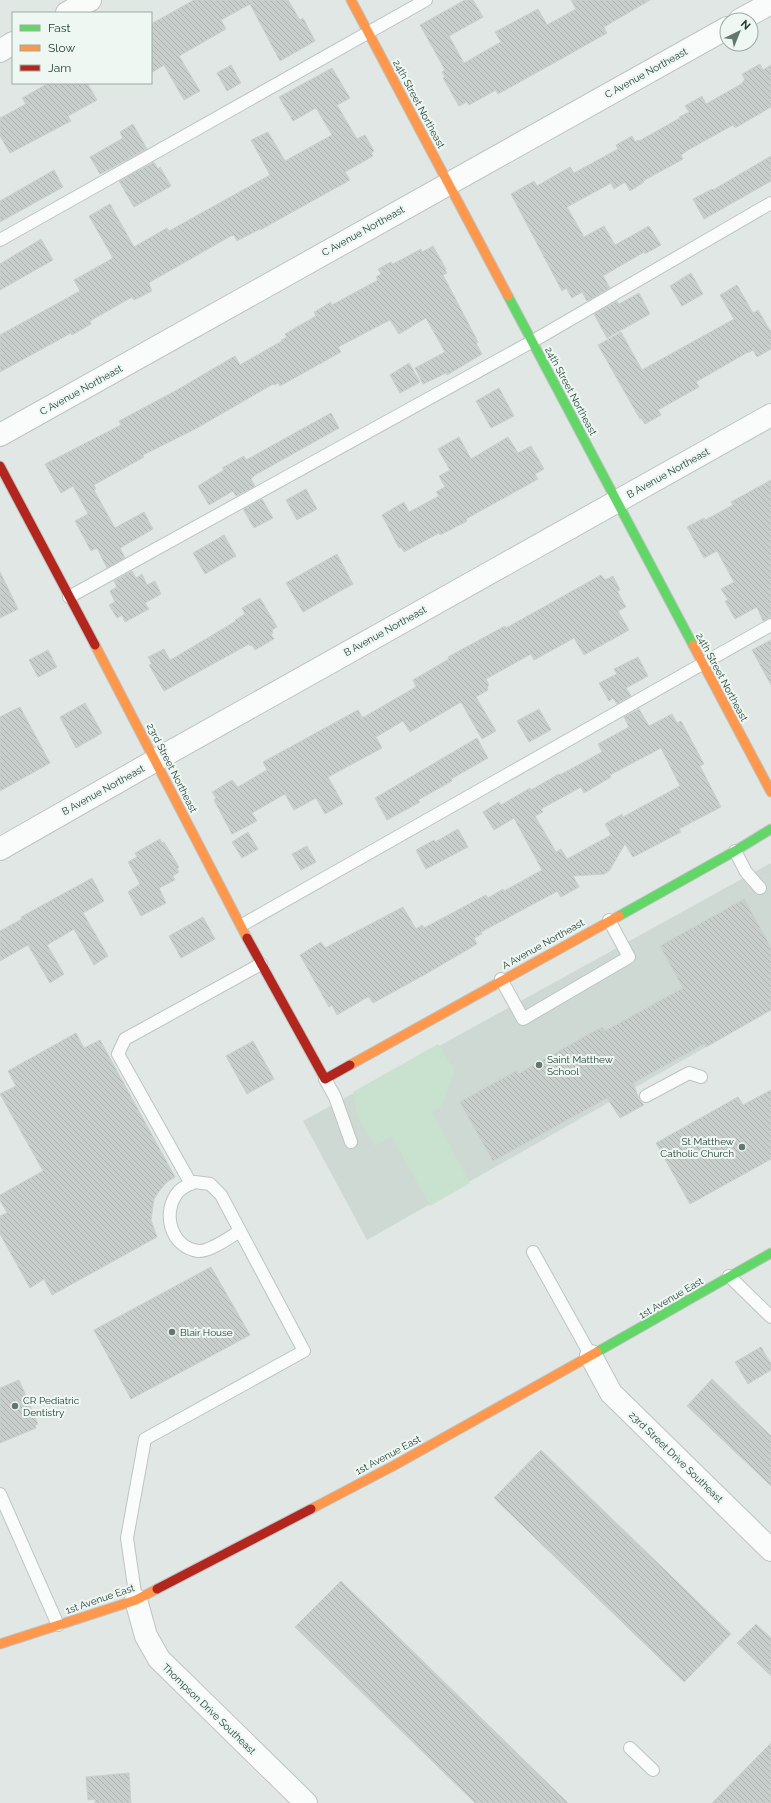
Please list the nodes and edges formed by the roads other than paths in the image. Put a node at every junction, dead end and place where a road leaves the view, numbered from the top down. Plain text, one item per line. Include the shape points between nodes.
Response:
1 (90, 0) edge
2 (351, 0) edge
3 (426, 0) edge
4 (771, 3) edge
5 (69, 12) edge
6 (755, 12) edge
7 (368, 32) junction
8 (719, 32) edge
9 (12, 44) edge
10 (0, 51) edge
11 (449, 183) junction
12 (771, 203) edge
13 (0, 240) edge
14 (533, 341) junction
15 (771, 415) edge
16 (0, 435) edge
17 (0, 466) edge
18 (617, 502) junction
19 (69, 597) junction
20 (771, 625) edge
21 (702, 664) junction
22 (156, 760) junction
23 (771, 792) edge
24 (771, 829) edge
25 (0, 849) edge
26 (735, 851) junction
27 (760, 888) dead end
28 (609, 920) junction
29 (242, 925) junction
30 (261, 964) junction
31 (501, 980) junction
32 (701, 1077) dead end
33 (325, 1079) junction
34 (646, 1096) dead end
35 (351, 1142) dead end
36 (191, 1184) junction
37 (240, 1231) junction
38 (533, 1252) dead end
39 (771, 1253) edge
40 (729, 1276) junction
41 (771, 1317) edge
42 (591, 1356) junction
43 (0, 1494) edge
44 (771, 1550) edge
45 (136, 1600) junction
46 (58, 1625) junction
47 (0, 1644) edge
48 (630, 1748) dead end
49 (652, 1770) dead end
50 (306, 1803) edge

1 - 5 street
2 - 7 street, 24th Street Northeast
3 - 7 lane
4 - 6 street
7 - 11 street, 24th Street Northeast
7 - 13 lane
8 - 11 street, C Avenue Northeast
9 - 10 street
11 - 14 street, 24th Street Northeast
11 - 16 street, C Avenue Northeast
12 - 14 lane
14 - 18 street, 24th Street Northeast
14 - 19 lane
15 - 18 street, B Avenue Northeast
17 - 19 street, 23rd Street Northeast
18 - 21 street, 24th Street Northeast
18 - 22 street, B Avenue Northeast
19 - 22 street, 23rd Street Northeast
20 - 21 lane
21 - 23 street, 24th Street Northeast
21 - 29 lane
22 - 25 street, B Avenue Northeast
22 - 29 street, 23rd Street Northeast
24 - 26 street, A Avenue Northeast
26 - 27 lane via 746,872
26 - 28 street, A Avenue Northeast
28 - 31 street, A Avenue Northeast
28 - 31 lane via 629,957 523,1019
29 - 30 street, 23rd Street Northeast
30 - 33 street, 23rd Street Northeast
30 - 36 lane via 125,1039 118,1054
31 - 33 street, A Avenue Northeast
32 - 34 lane via 689,1073
33 - 35 lane via 335,1097
36 - 37 lane via 210,1184 221,1195
36 - 37 lane via 180,1190 169,1208 170,1229 181,1245 199,1251 216,1246
37 - 45 lane via 304,1351 145,1439 127,1538
38 - 42 lane
39 - 40 street, 1st Avenue East
40 - 41 lane
40 - 42 street, 1st Avenue East
42 - 44 street, 23rd Street Drive Southeast via 611,1393
42 - 45 street, 1st Avenue East via 395,1465
43 - 46 lane
45 - 46 street, 1st Avenue East
45 - 50 street, Thompson Drive Southeast via 146,1636 159,1659
46 - 47 street, 1st Avenue East
48 - 49 lane

